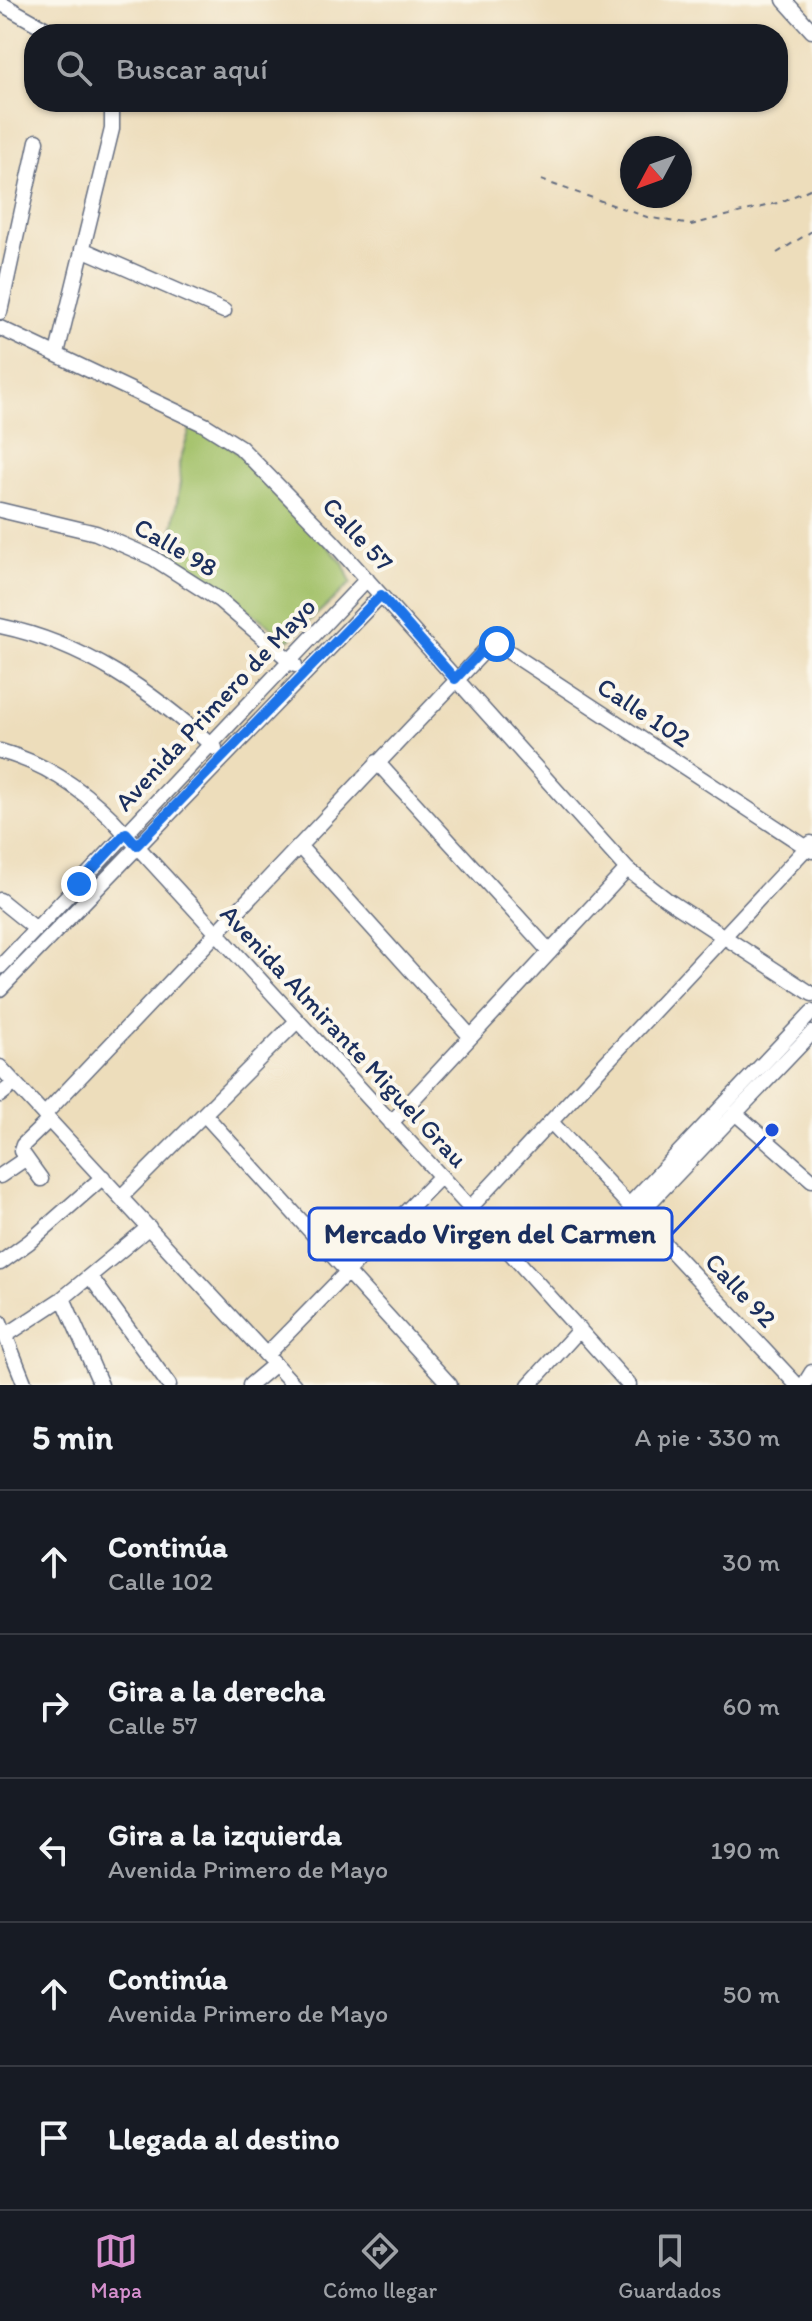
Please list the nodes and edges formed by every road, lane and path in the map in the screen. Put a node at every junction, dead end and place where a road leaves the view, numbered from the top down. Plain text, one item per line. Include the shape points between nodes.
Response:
1 (784, 0) edge
2 (0, 3) edge
3 (37, 24) edge
4 (812, 31) edge
5 (112, 112) edge
6 (37, 141) dead end
7 (541, 180) dead end
8 (812, 188) edge
9 (812, 231) edge
10 (82, 249) junction
11 (777, 253) dead end
12 (224, 311) dead end
13 (0, 312) edge
14 (0, 328) edge
15 (57, 353) junction
16 (0, 510) edge
17 (367, 579) junction
18 (381, 595) junction
19 (0, 626) edge
20 (290, 659) junction
21 (303, 674) junction
22 (455, 679) junction
23 (209, 743) junction
24 (0, 751) edge
25 (224, 757) junction
26 (377, 762) junction
27 (126, 833) junction
28 (137, 845) junction
29 (299, 846) junction
30 (810, 847) edge
31 (627, 869) junction
32 (0, 900) edge
33 (36, 929) junction
34 (217, 933) junction
35 (725, 937) junction
36 (550, 952) junction
37 (0, 967) edge
38 (0, 989) edge
39 (812, 994) edge
40 (812, 1012) edge
41 (297, 1021) junction
42 (812, 1033) edge
43 (471, 1037) junction
44 (0, 1067) edge
45 (15, 1083) junction
46 (0, 1095) edge
47 (735, 1113) junction
48 (204, 1114) junction
49 (46, 1117) junction
50 (551, 1122) junction
51 (391, 1123) junction
52 (25, 1159) junction
53 (0, 1176) edge
54 (441, 1176) junction
55 (103, 1177) junction
56 (41, 1179) dead end
57 (812, 1180) edge
58 (122, 1196) junction
59 (470, 1208) junction
60 (633, 1210) junction
61 (149, 1227) junction
62 (0, 1263) edge
63 (348, 1272) junction
64 (90, 1276) junction
65 (63, 1298) junction
66 (3, 1329) edge
67 (580, 1329) junction
68 (270, 1359) junction
69 (812, 1372) edge
70 (25, 1385) edge
71 (101, 1385) edge
72 (169, 1385) edge
73 (250, 1385) edge
74 (294, 1385) edge
75 (450, 1385) edge
76 (529, 1385) edge
77 (629, 1385) edge
78 (797, 1385) edge
79 (804, 1385) edge

1 - 4 street
2 - 3 street
5 - 10 street
6 - 13 street
7 - 8 path via 647,217 691,225 781,202
9 - 11 path
10 - 12 street
10 - 15 street
14 - 15 street, Calle 57
15 - 17 street, Calle 57 via 232,441
16 - 20 street, Calle 98 via 96,533 153,558 219,600
17 - 18 street, Calle 57
17 - 20 street, Avenida Primero de Mayo
18 - 21 street, Avenida Primero de Mayo
18 - 22 street, Calle 57
19 - 23 street via 65,645 104,664 163,703
20 - 21 street, Calle 98
20 - 23 street, Avenida Primero de Mayo
21 - 25 street, Avenida Primero de Mayo
22 - 26 street
22 - 30 street, Calle 102 via 487,645 497,644
22 - 31 street, Calle 57
23 - 25 street
23 - 27 street, Avenida Primero de Mayo
24 - 27 street, Avenida Almirante Miguel Grau via 64,778
25 - 28 street, Avenida Primero de Mayo
26 - 29 street
26 - 36 street
27 - 28 street, Avenida Almirante Miguel Grau
27 - 33 street, Avenida Primero de Mayo
28 - 34 street, Avenida Almirante Miguel Grau
28 - 38 street, Avenida Primero de Mayo
29 - 34 street
29 - 43 street
30 - 35 street
31 - 35 street, Calle 57
31 - 36 street
32 - 33 street
33 - 37 street, Avenida Primero de Mayo
34 - 41 street, Avenida Almirante Miguel Grau
34 - 49 street
35 - 39 street, Calle 57
35 - 50 street
36 - 43 street
40 - 60 street
41 - 48 street
41 - 51 street, Avenida Almirante Miguel Grau
42 - 47 street
43 - 51 street
44 - 45 street
45 - 46 street
45 - 49 street
47 - 57 street
47 - 60 street
48 - 58 street
48 - 63 street
49 - 52 street via 23,1145
49 - 55 street
50 - 59 street
50 - 60 street, Calle 92
51 - 54 street, Avenida Almirante Miguel Grau
52 - 53 street
52 - 56 street
54 - 59 street, Avenida Almirante Miguel Grau
54 - 63 street
55 - 58 street
55 - 62 street
58 - 61 street
59 - 67 street, Avenida Almirante Miguel Grau
60 - 78 street, Calle 92
61 - 64 street
61 - 68 street
63 - 68 street
63 - 75 street
64 - 65 street
64 - 72 street
65 - 66 street
65 - 71 street
66 - 70 street
67 - 76 street
67 - 77 street, Avenida Almirante Miguel Grau
68 - 73 street
68 - 74 street
69 - 79 street

